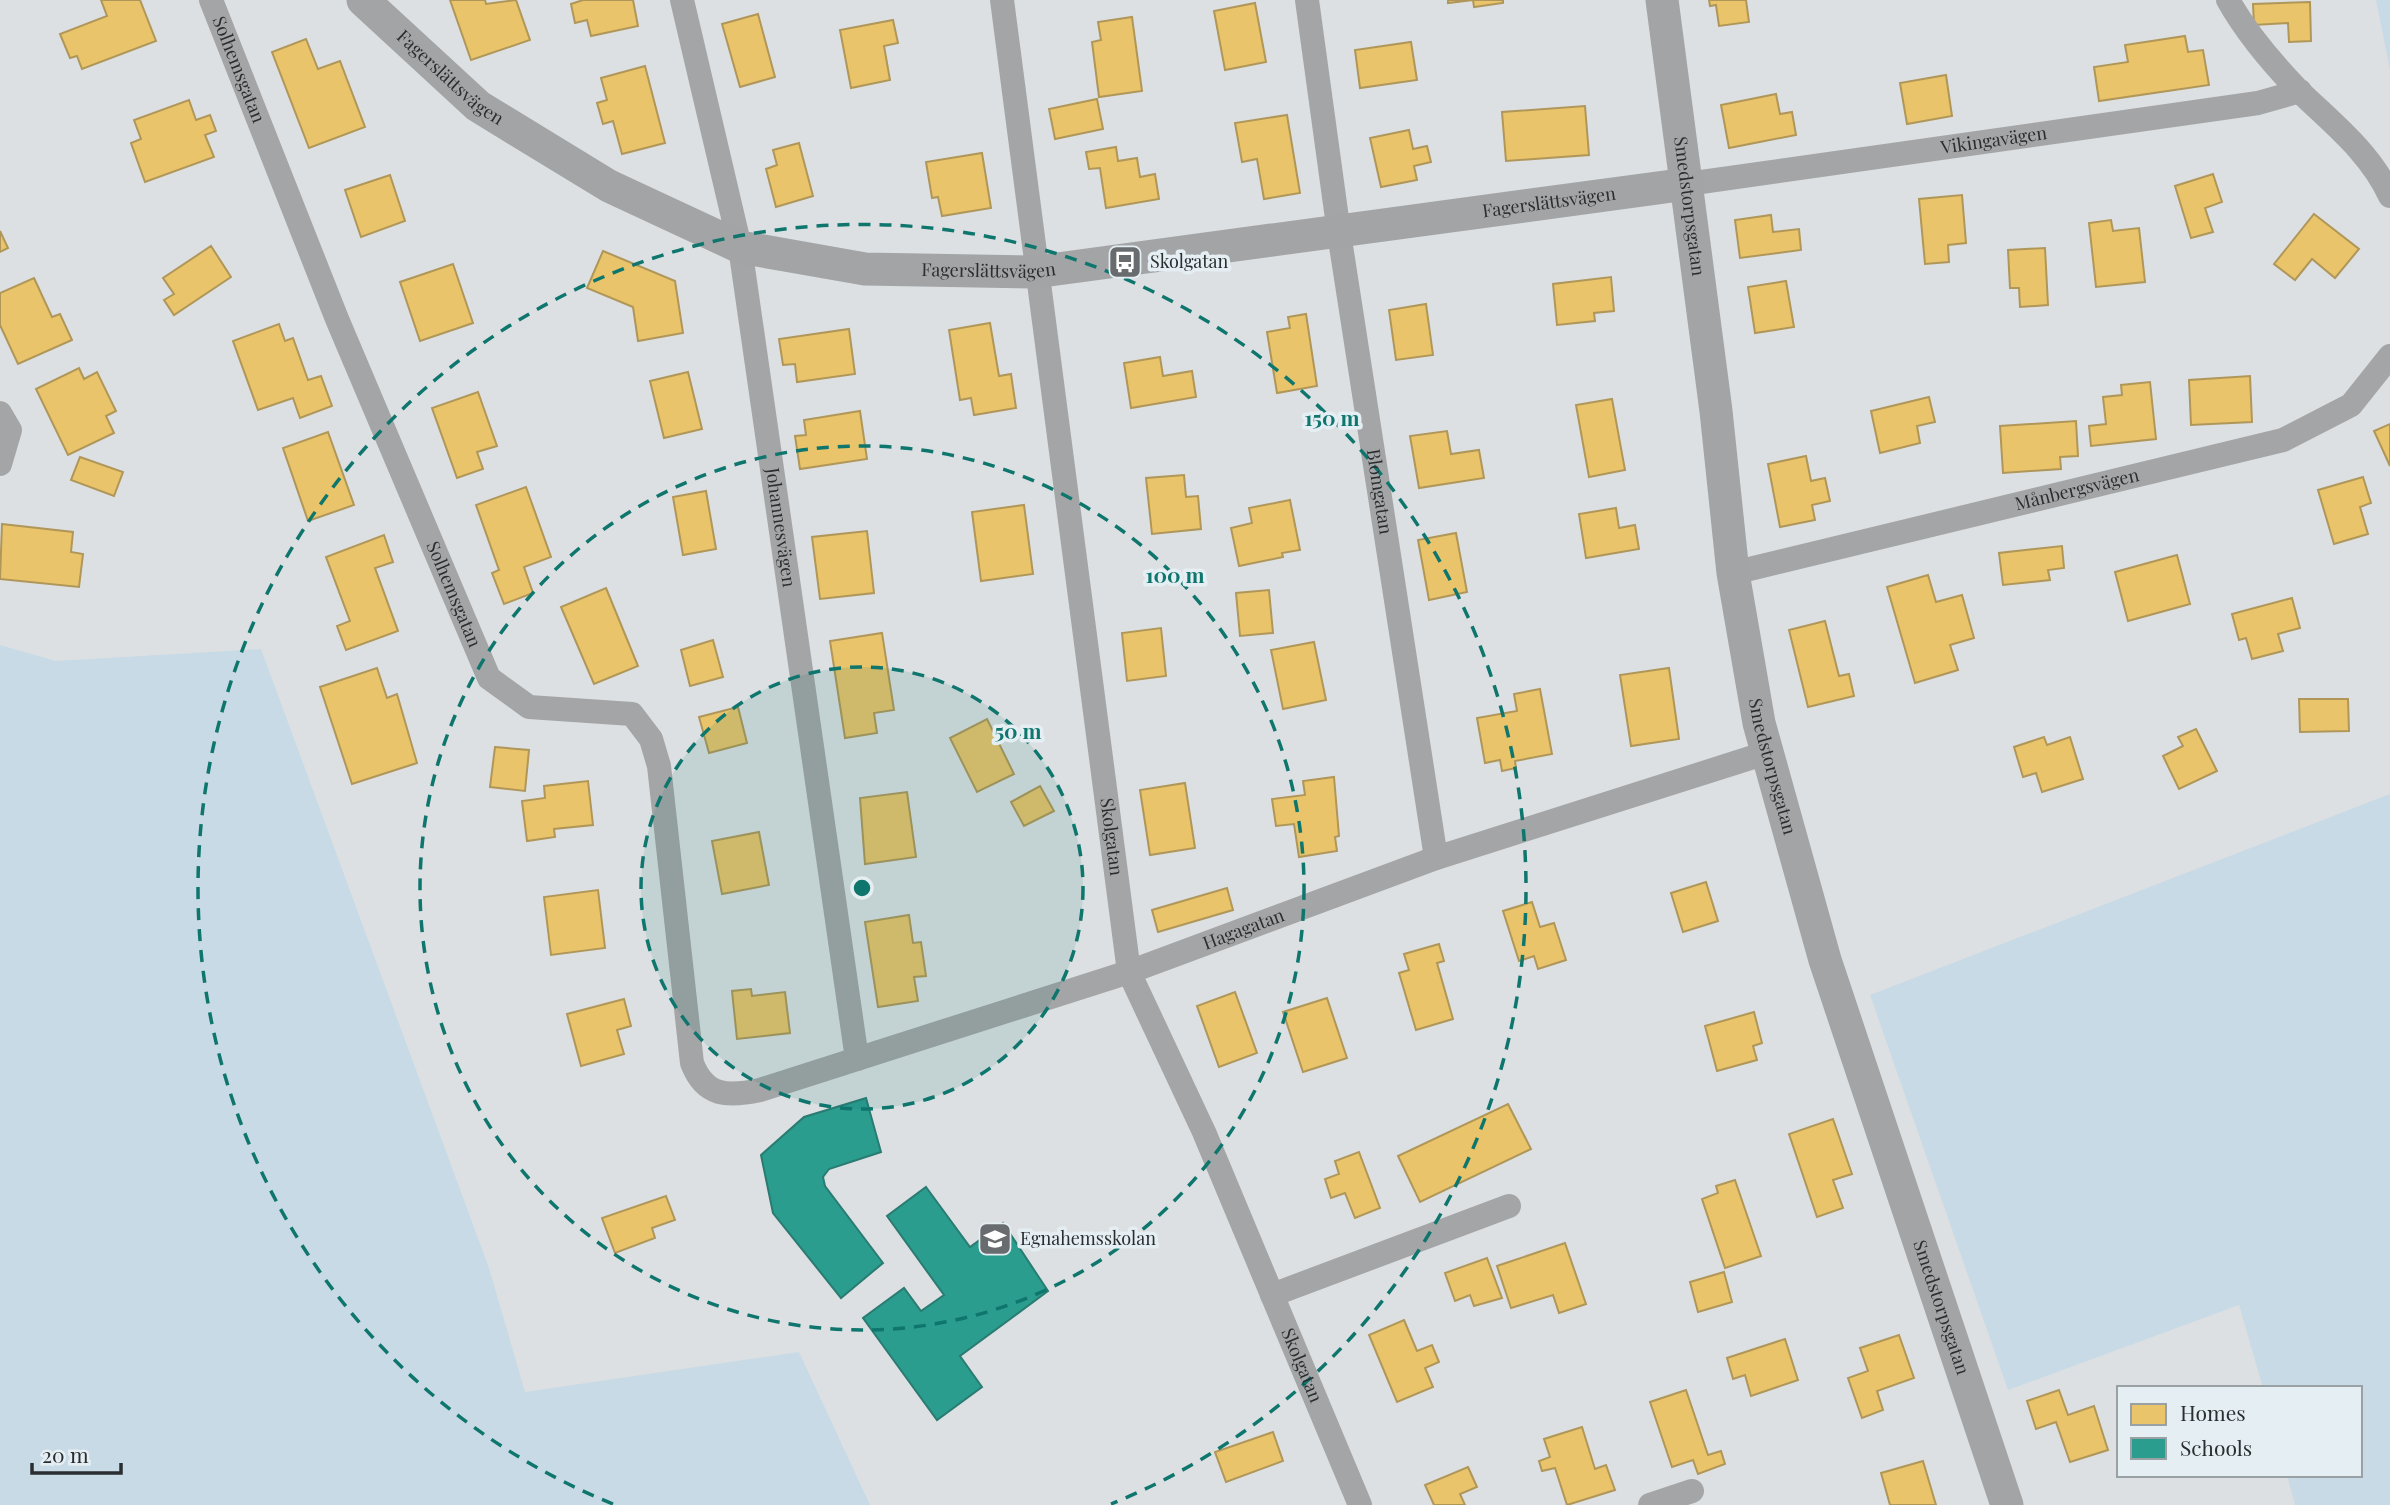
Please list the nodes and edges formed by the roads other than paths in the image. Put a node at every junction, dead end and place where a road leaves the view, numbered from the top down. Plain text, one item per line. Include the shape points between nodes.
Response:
1 (211, 0) edge
2 (363, 0) edge
3 (682, 0) edge
4 (1002, 0) edge
5 (1307, 0) edge
6 (1662, 0) edge
7 (2228, 0) edge
8 (2300, 91) junction
9 (1687, 184) junction
10 (2390, 196) edge
11 (1339, 233) junction
12 (740, 247) junction
13 (1035, 272) junction
14 (2390, 356) edge
15 (0, 413) edge
16 (0, 464) edge
17 (1733, 573) junction
18 (1766, 753) junction
19 (1436, 858) junction
20 (1129, 972) junction
21 (857, 1059) junction
22 (717, 1095) joint
23 (1509, 1206) dead end
24 (1272, 1295) junction
25 (1692, 1490) dead end
26 (1360, 1505) edge
27 (1650, 1505) edge
28 (2007, 1505) edge

1 - 22 street, Solhemsgatan via 337,319 489,678 529,707 632,713 651,738 659,766 692,1063 704,1085
2 - 12 street, Fagerslättsvägen via 478,106 609,186
3 - 12 street, Johannesvägen
4 - 13 street, Skolgatan
5 - 11 street, Blomgatan
6 - 9 street, Smedstorpsgatan
7 - 8 street via 2249,37
8 - 9 street, Vikingavägen via 2258,103
8 - 10 street via 2381,175
9 - 11 street, Fagerslättsvägen
9 - 17 street, Smedstorpsgatan
11 - 13 street, Fagerslättsvägen
11 - 19 street, Blomgatan
12 - 13 street, Fagerslättsvägen via 865,270
12 - 21 street, Johannesvägen
13 - 20 street, Skolgatan
14 - 17 street, Månbergsvägen via 2351,405 2283,440
15 - 16 street via 10,430
17 - 18 street, Smedstorpsgatan
18 - 19 street, Hagagatan
18 - 28 street, Smedstorpsgatan via 1825,960
19 - 20 street, Hagagatan
20 - 21 street, Hagagatan
20 - 24 street, Skolgatan
21 - 22 street, Hagagatan via 760,1090
23 - 24 street
24 - 26 street, Skolgatan
25 - 27 street

